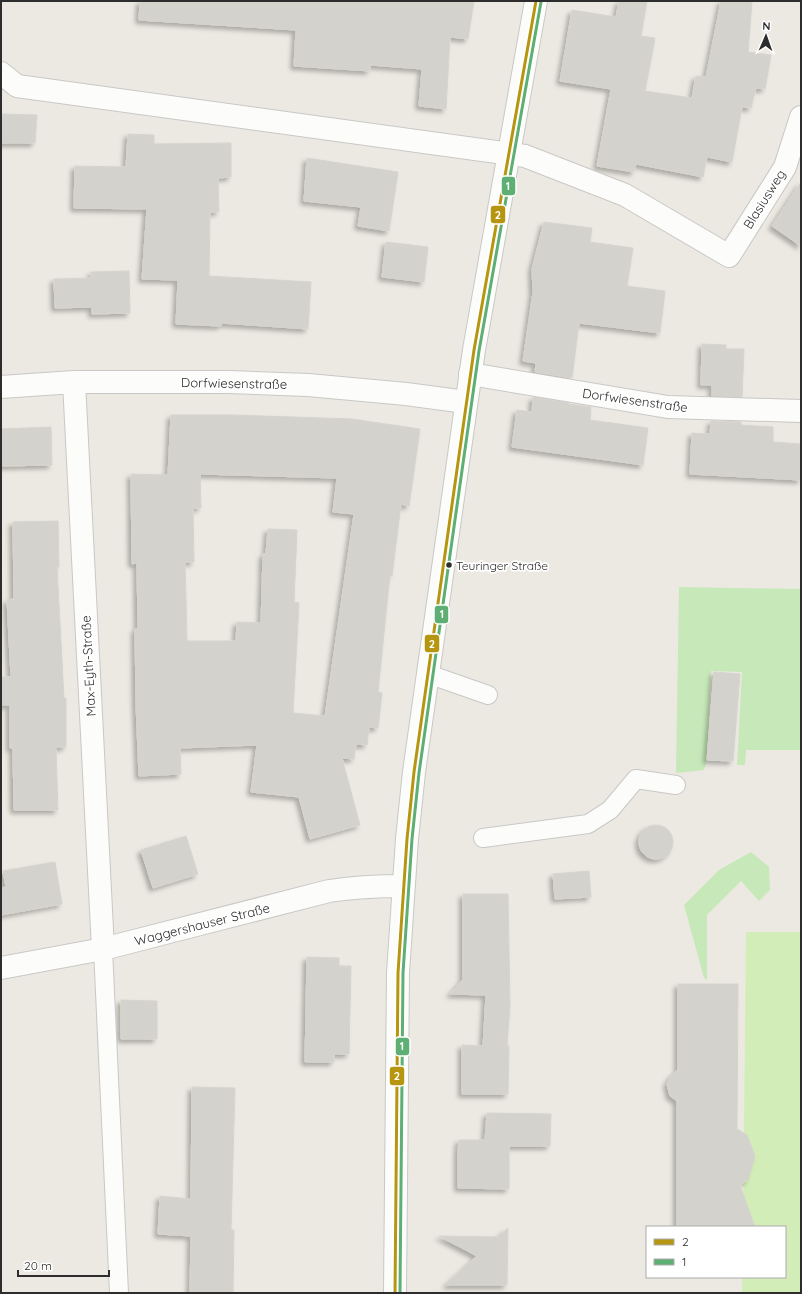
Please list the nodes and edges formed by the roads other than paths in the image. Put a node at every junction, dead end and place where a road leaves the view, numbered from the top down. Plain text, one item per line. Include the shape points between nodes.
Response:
1 (536, 1) edge
2 (1, 73) edge
3 (801, 117) edge
4 (508, 153) junction
5 (470, 374) junction
6 (74, 382) junction
7 (1, 387) edge
8 (466, 402) junction
9 (801, 411) edge
10 (428, 674) junction
11 (488, 695) dead end
12 (676, 785) dead end
13 (483, 838) dead end
14 (404, 886) junction
15 (103, 949) junction
16 (1, 968) edge
17 (119, 1293) edge
18 (395, 1293) edge

1 - 4 street
2 - 4 street via 17,86
3 - 4 street, Blasiusweg via 785,167 728,256 625,195 525,156
4 - 5 street
5 - 8 street
5 - 9 street, Dorfwiesenstraße via 668,407
6 - 7 street, Dorfwiesenstraße
6 - 8 street, Dorfwiesenstraße via 308,385
6 - 15 street, Max-Eyth-Straße
8 - 10 street
10 - 11 lane
10 - 14 street via 414,779
12 - 13 lane via 636,779 610,810 588,824
14 - 15 street, Waggershauser Straße via 329,891
14 - 18 street via 398,973
15 - 16 street, Waggershauser Straße
15 - 17 lane

